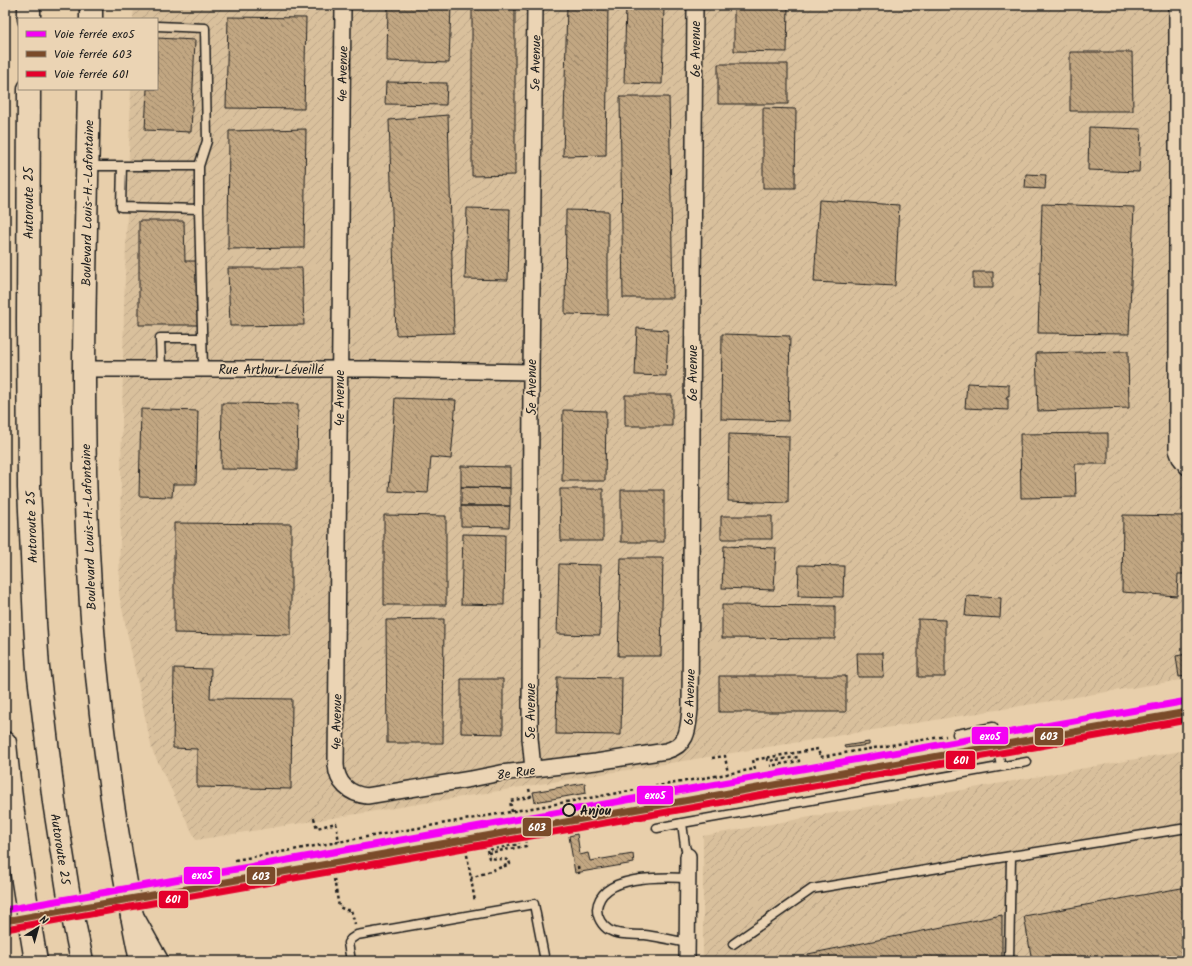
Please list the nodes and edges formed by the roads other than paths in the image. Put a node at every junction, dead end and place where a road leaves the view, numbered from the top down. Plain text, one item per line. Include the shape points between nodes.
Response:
1 (29, 5) edge
2 (91, 5) edge
3 (343, 5) edge
4 (535, 5) edge
5 (695, 5) edge
6 (1177, 5) edge
7 (29, 18) edge
8 (91, 18) edge
9 (158, 26) edge
10 (29, 90) edge
11 (89, 90) edge
12 (87, 166) junction
13 (122, 166) junction
14 (199, 166) junction
15 (1182, 193) edge
16 (199, 209) junction
17 (202, 338) junction
18 (161, 368) junction
19 (83, 369) junction
20 (203, 369) junction
21 (339, 369) junction
22 (532, 372) junction
23 (1187, 467) edge
24 (957, 734) road end
25 (683, 740) joint
26 (5, 743) edge
27 (1027, 762) dead end
28 (1001, 766) junction
29 (533, 769) junction
30 (347, 789) joint
31 (682, 823) junction
32 (657, 828) dead end
33 (1187, 828) edge
34 (688, 856) joint
35 (1011, 856) junction
36 (688, 878) junction
37 (132, 916) junction
38 (687, 943) junction
39 (733, 944) dead end
40 (36, 961) edge
41 (82, 961) edge
42 (141, 961) edge
43 (157, 961) edge
44 (351, 961) edge
45 (545, 961) edge
46 (687, 961) edge
47 (1009, 961) edge

1 - 7 main road
2 - 8 main road
3 - 21 street, 4e Avenue
4 - 22 street, 5e Avenue
5 - 25 street, 6e Avenue via 690,708 688,731
6 - 15 street
9 - 14 lane via 205,28 207,141
10 - 41 main road, Autoroute 25 via 29,456 35,623 54,802
11 - 12 main road, Boulevard Louis-H.-Lafontaine
12 - 13 lane
12 - 19 main road, Boulevard Louis-H.-Lafontaine
13 - 14 lane
13 - 16 lane via 121,207
14 - 16 lane
15 - 23 street via 1177,450
16 - 17 lane
17 - 18 lane via 160,338
17 - 20 lane
18 - 19 street, Rue Arthur-Léveillé
18 - 20 street, Rue Arthur-Léveillé
19 - 37 main road, Boulevard Louis-H.-Lafontaine via 88,552 97,684 111,796
20 - 21 street, Rue Arthur-Léveillé
21 - 22 street, Rue Arthur-Léveillé
21 - 30 street, 4e Avenue via 336,770
22 - 29 street, 5e Avenue via 530,738
24 - 28 lane via 993,727
25 - 29 street, 8e Rue via 675,748 666,751
26 - 40 main road via 19,860
27 - 28 lane
28 - 31 lane
29 - 30 street, 8e Rue via 372,795 361,795
31 - 32 lane
31 - 34 lane
33 - 35 lane
34 - 36 street
35 - 39 lane via 812,890
35 - 47 lane
36 - 38 street
36 - 38 lane via 655,878 613,886 604,894 597,912 604,926 612,932
37 - 42 main road, Boulevard Louis-H.-Lafontaine
37 - 43 main road
38 - 46 street
44 - 45 lane via 348,943 357,935 534,904

